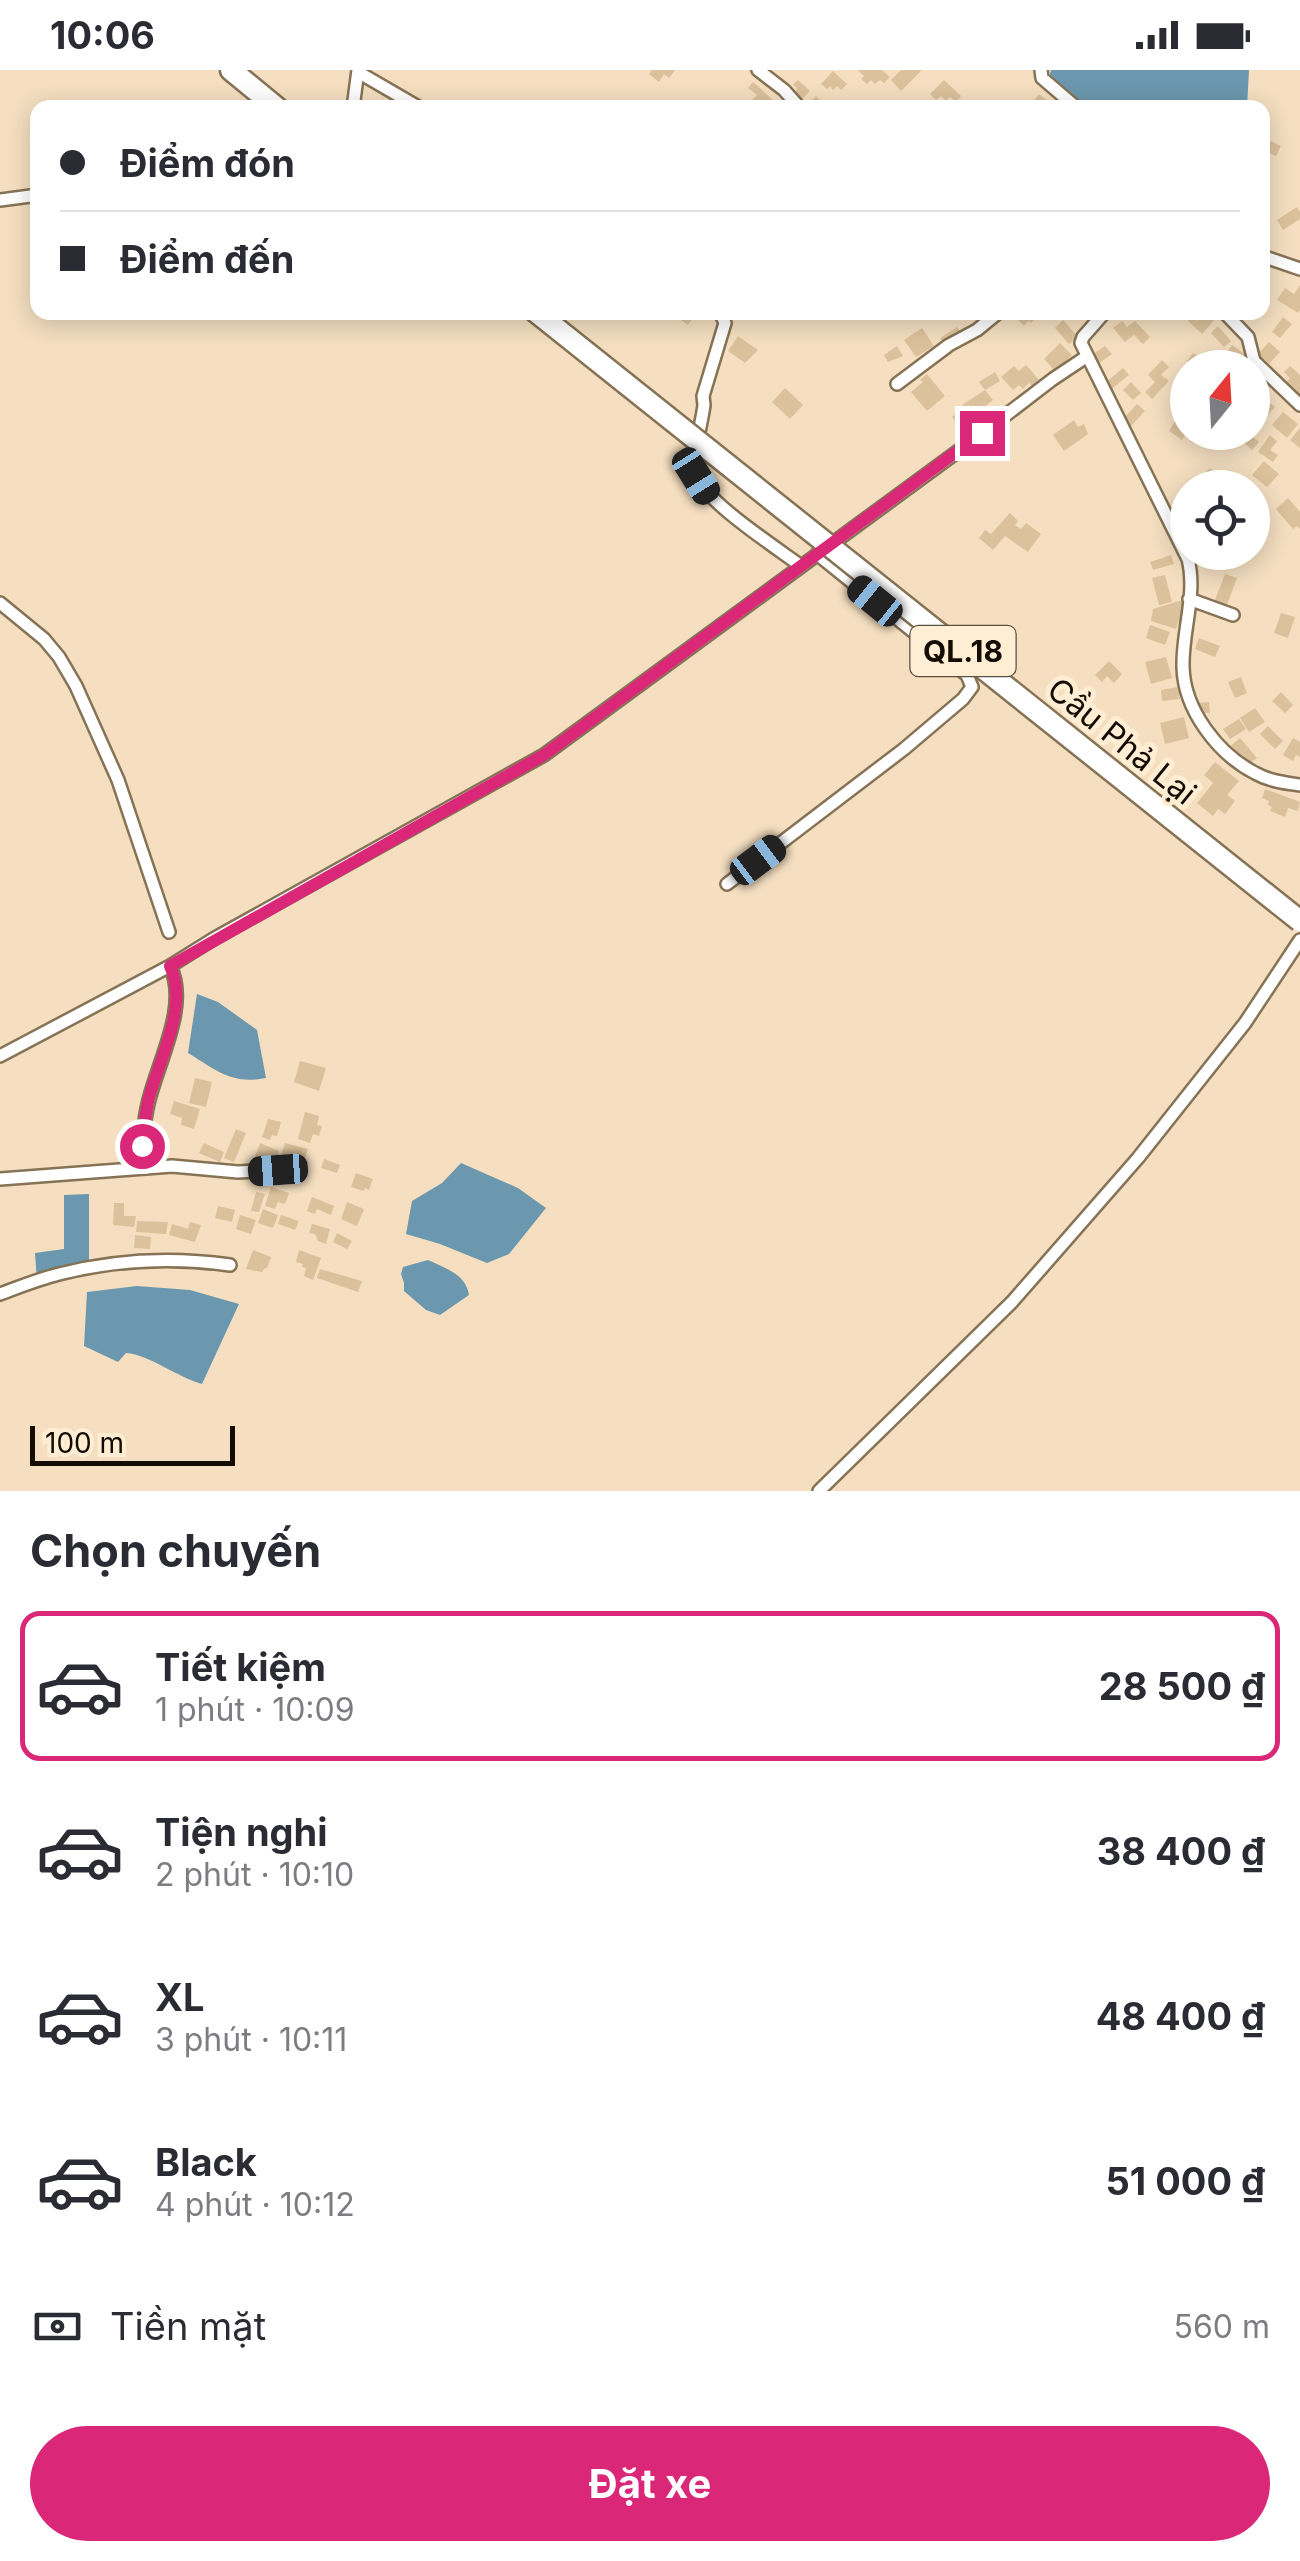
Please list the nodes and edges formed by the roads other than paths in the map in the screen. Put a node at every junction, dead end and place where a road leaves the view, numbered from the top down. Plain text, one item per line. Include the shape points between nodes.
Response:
1 (230, 70) edge
2 (758, 70) edge
3 (1041, 70) edge
4 (358, 71) edge
5 (267, 100) edge
6 (355, 100) edge
7 (407, 100) edge
8 (793, 100) edge
9 (1068, 100) edge
10 (30, 197) edge
11 (0, 200) edge
12 (1270, 259) edge
13 (1300, 269) edge
14 (546, 320) edge
15 (724, 320) edge
16 (990, 320) edge
17 (1098, 320) edge
18 (1231, 320) edge
19 (1086, 357) junction
20 (898, 384) dead end
21 (1300, 405) edge
22 (818, 554) junction
23 (802, 566) junction
24 (1189, 600) junction
25 (0, 603) edge
26 (1232, 615) dead end
27 (1300, 785) edge
28 (727, 884) dead end
29 (1300, 921) edge
30 (170, 932) dead end
31 (1300, 940) edge
32 (170, 966) junction
33 (0, 1056) edge
34 (141, 1168) junction
35 (278, 1170) dead end
36 (0, 1178) edge
37 (230, 1265) dead end
38 (0, 1294) edge
39 (819, 1491) edge

1 - 5 highway
2 - 8 street
3 - 9 street
4 - 6 street
4 - 7 street
10 - 11 street
12 - 13 street
14 - 29 highway, Cầu Phả Lại / QL.18, bridge
15 - 23 street via 702,396 696,476 707,494
16 - 20 street
17 - 19 street via 1082,338
18 - 21 street via 1248,338 1254,360
19 - 22 street
19 - 24 street via 1188,559
22 - 23 street
22 - 28 street via 967,676 972,687 904,749
23 - 32 street via 544,755
24 - 26 street
24 - 27 street via 1182,670 1198,718 1245,768
25 - 30 street via 44,639 76,686 118,780
31 - 39 street via 1245,1023 1088,1216 1012,1302
32 - 33 street
32 - 34 street via 177,990 148,1101
34 - 35 street
34 - 36 street
37 - 38 street via 178,1260 97,1266

